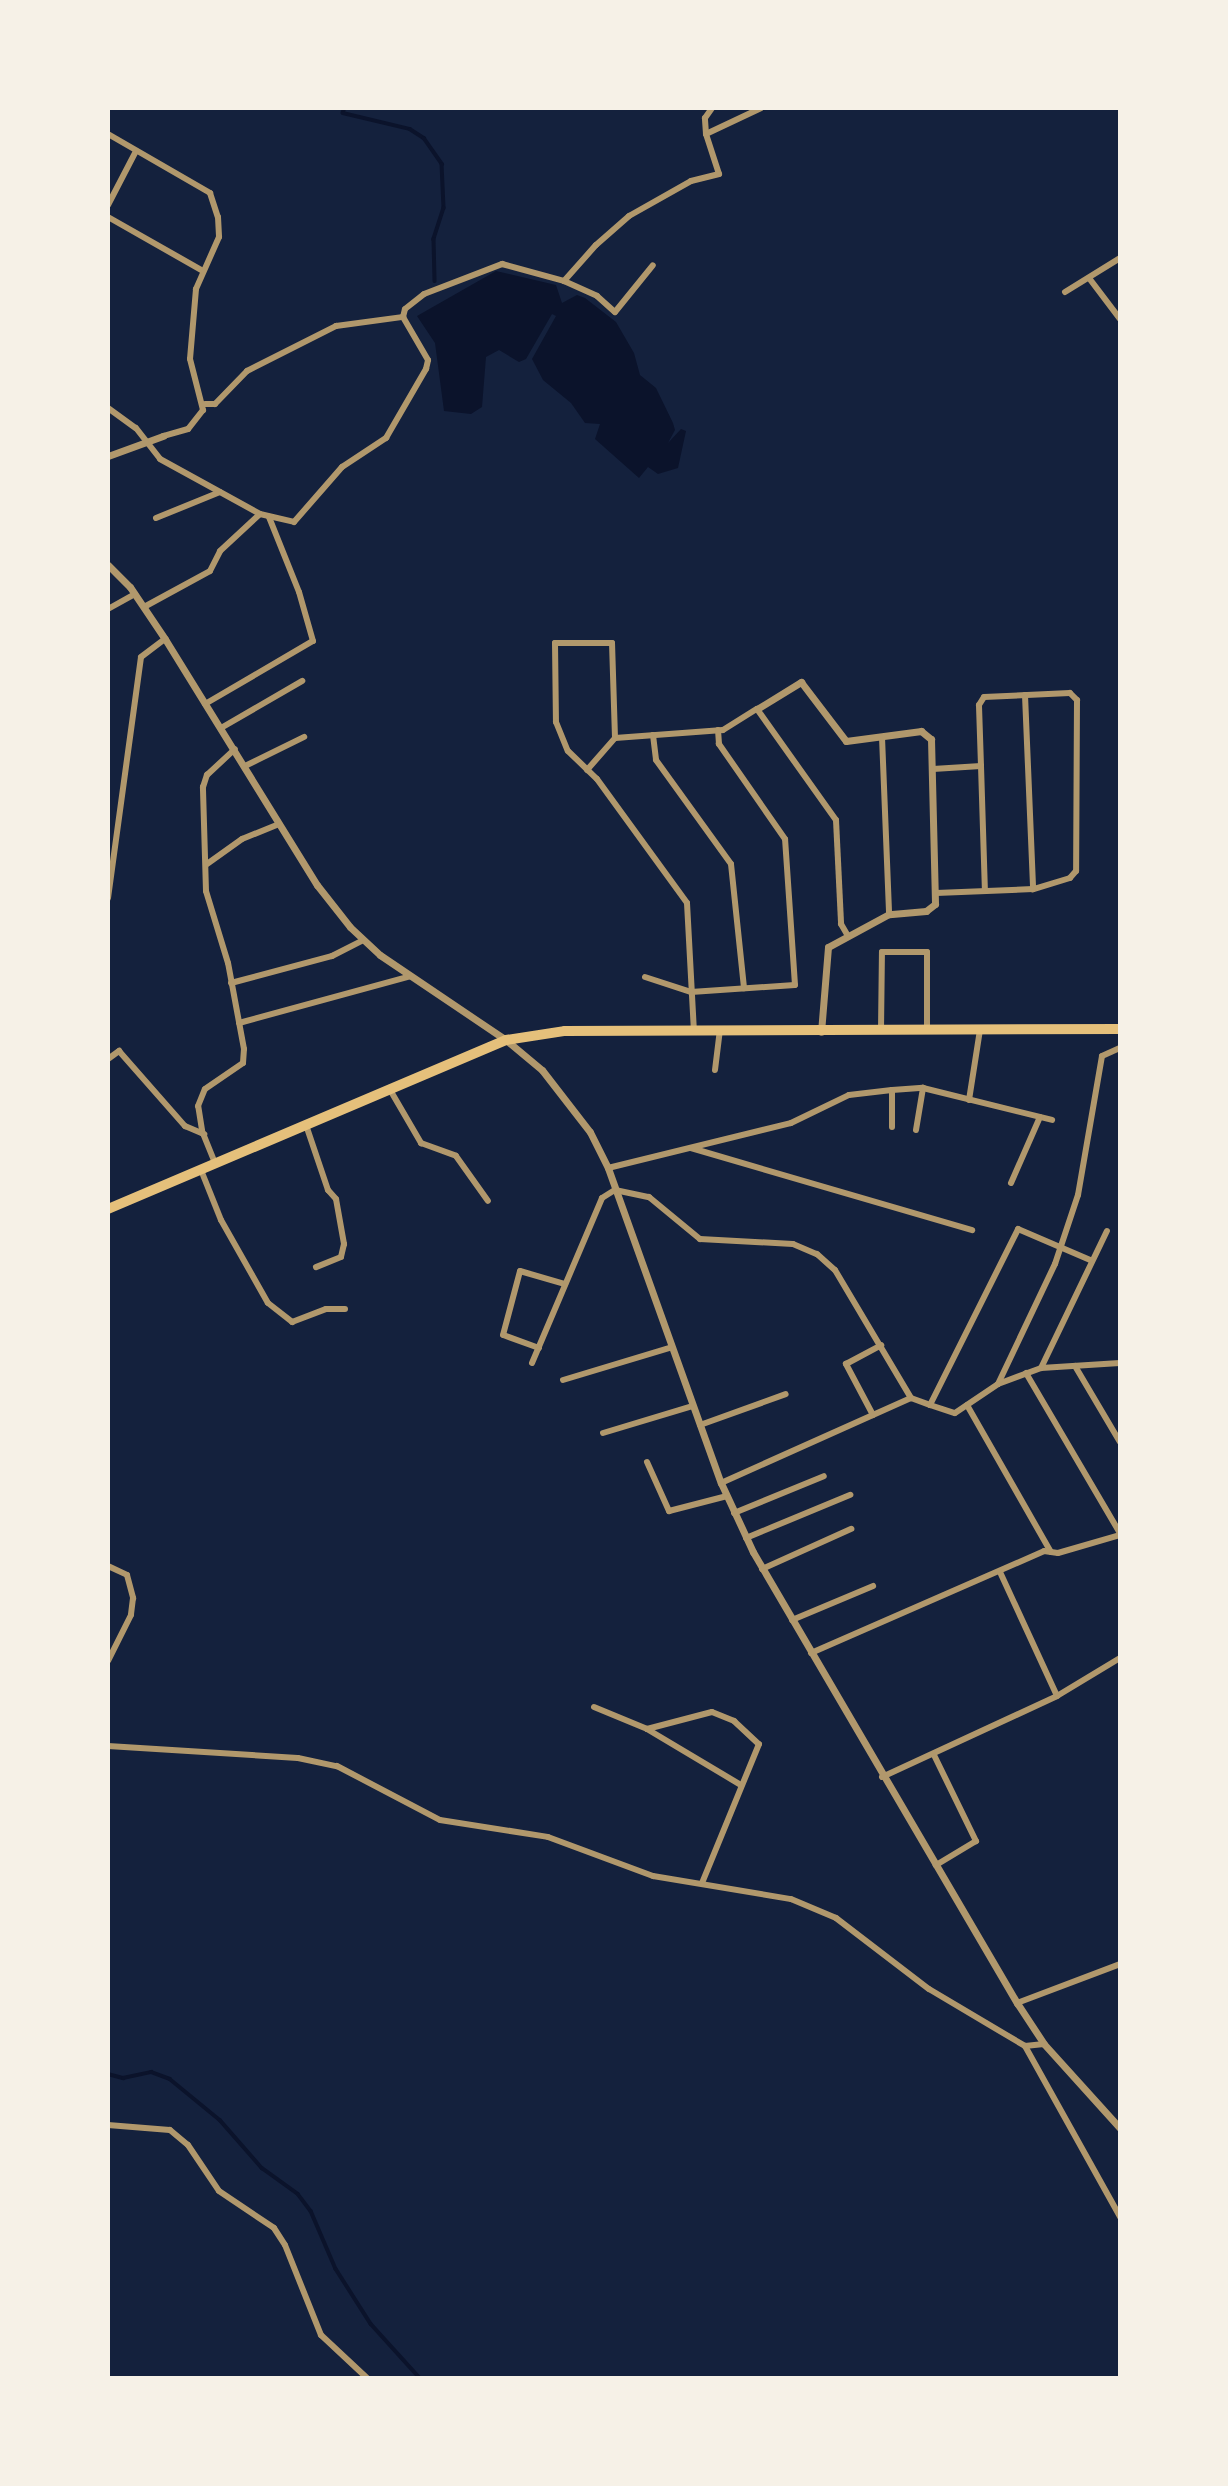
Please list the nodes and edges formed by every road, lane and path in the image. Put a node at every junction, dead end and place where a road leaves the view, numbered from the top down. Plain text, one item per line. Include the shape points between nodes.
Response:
1 (712, 108) edge
2 (761, 108) edge
3 (109, 134) edge
4 (706, 134) junction
5 (136, 151) junction
6 (108, 205) edge
7 (108, 217) edge
8 (1119, 258) edge
9 (653, 265) dead end
10 (203, 271) junction
11 (1088, 278) junction
12 (564, 281) junction
13 (1065, 292) dead end
14 (403, 317) junction
15 (1119, 319) edge
16 (205, 404) junction
17 (108, 408) edge
18 (163, 436) joint
19 (146, 440) junction
20 (108, 456) edge
21 (220, 492) junction
22 (260, 514) junction
23 (269, 517) junction
24 (156, 518) dead end
25 (108, 565) edge
26 (135, 594) junction
27 (144, 607) junction
28 (108, 609) edge
29 (165, 639) junction
30 (302, 681) dead end
31 (1026, 695) junction
32 (205, 704) junction
33 (757, 709) junction
34 (221, 728) junction
35 (718, 730) junction
36 (653, 735) junction
37 (304, 737) dead end
38 (882, 737) junction
39 (615, 738) junction
40 (234, 749) junction
41 (245, 766) junction
42 (981, 766) junction
43 (587, 769) junction
44 (933, 769) junction
45 (279, 824) junction
46 (207, 864) junction
47 (1033, 889) junction
48 (985, 890) junction
49 (936, 892) junction
50 (108, 898) edge
51 (889, 914) junction
52 (848, 936) junction
53 (363, 940) junction
54 (411, 976) junction
55 (645, 977) dead end
56 (231, 983) junction
57 (744, 988) junction
58 (691, 992) junction
59 (239, 1023) junction
60 (980, 1030) junction
61 (1119, 1030) edge
62 (881, 1031) junction
63 (928, 1031) junction
64 (694, 1032) junction
65 (720, 1032) junction
66 (821, 1032) junction
67 (506, 1040) junction
68 (1119, 1048) edge
69 (108, 1059) edge
70 (715, 1070) dead end
71 (389, 1088) junction
72 (923, 1088) junction
73 (892, 1090) junction
74 (969, 1100) junction
75 (1040, 1117) junction
76 (1052, 1120) dead end
77 (306, 1125) junction
78 (892, 1127) dead end
79 (916, 1130) dead end
80 (204, 1134) junction
81 (689, 1148) junction
82 (215, 1163) junction
83 (607, 1168) junction
84 (201, 1170) junction
85 (1011, 1183) dead end
86 (615, 1190) junction
87 (488, 1201) dead end
88 (108, 1209) edge
89 (972, 1230) dead end
90 (1107, 1231) dead end
91 (1060, 1245) junction
92 (1090, 1260) junction
93 (316, 1267) dead end
94 (565, 1284) junction
95 (345, 1309) dead end
96 (881, 1345) junction
97 (672, 1347) junction
98 (539, 1348) junction
99 (532, 1363) dead end
100 (1119, 1363) edge
101 (1075, 1366) junction
102 (1041, 1368) junction
103 (1026, 1373) junction
104 (563, 1380) dead end
105 (998, 1384) junction
106 (786, 1394) dead end
107 (911, 1398) junction
108 (930, 1405) junction
109 (967, 1405) junction
110 (693, 1406) junction
111 (873, 1415) junction
112 (700, 1425) junction
113 (603, 1433) dead end
114 (1119, 1443) edge
115 (647, 1462) dead end
116 (824, 1476) dead end
117 (721, 1483) junction
118 (850, 1495) dead end
119 (727, 1496) junction
120 (734, 1513) junction
121 (851, 1529) dead end
122 (1119, 1534) edge
123 (746, 1538) junction
124 (1051, 1552) junction
125 (108, 1566) edge
126 (762, 1569) junction
127 (1000, 1572) junction
128 (873, 1586) dead end
129 (792, 1620) junction
130 (811, 1653) junction
131 (108, 1661) edge
132 (1119, 1661) edge
133 (1057, 1696) junction
134 (594, 1707) dead end
135 (648, 1729) junction
136 (108, 1746) edge
137 (934, 1755) junction
138 (883, 1777) junction
139 (741, 1785) junction
140 (936, 1866) junction
141 (702, 1883) junction
142 (1119, 1964) edge
143 (1017, 2003) junction
144 (1044, 2044) junction
145 (1025, 2046) junction
146 (108, 2125) edge
147 (1119, 2128) edge
148 (1119, 2217) edge
149 (367, 2378) edge

1 - 4 street via 705,118
2 - 4 street
3 - 5 street
4 - 12 street via 719,174 691,181 629,216
5 - 6 street
5 - 10 street via 210,193 219,237
7 - 10 street
8 - 11 street
9 - 12 street via 615,312 597,296
10 - 16 street via 190,359
11 - 13 street
11 - 15 street
12 - 14 street via 494,264 424,294 405,309
14 - 16 street via 336,327 247,371 215,404
14 - 23 street via 428,360 386,438 342,467 300,520
16 - 18 street via 195,424
17 - 19 street
18 - 19 street
19 - 20 street
19 - 21 street via 160,459
21 - 22 street
21 - 24 street
22 - 23 street
22 - 27 street via 220,551 210,571
23 - 32 street via 313,641
25 - 26 street
26 - 27 street
26 - 28 street
27 - 29 street
29 - 32 street
29 - 50 street via 141,657
30 - 34 street
31 - 42 street via 981,699
31 - 47 street
31 - 47 street via 1070,693 1077,700 1076,872
32 - 34 street
33 - 35 street
33 - 38 street via 801,682 842,739
33 - 52 street via 836,820 841,924
34 - 40 street
35 - 36 street
35 - 57 street via 719,744 785,839 795,985
36 - 39 street
36 - 57 street via 656,760 731,864
37 - 41 street
38 - 44 street via 927,734
38 - 51 street
39 - 43 street
39 - 43 street via 612,643 555,643 556,722 568,751
40 - 41 street
40 - 46 street via 207,775 203,787
41 - 45 street
42 - 44 street
42 - 48 street
43 - 58 street via 687,903
44 - 49 street
45 - 46 street via 242,839
45 - 53 street via 317,885
46 - 56 street via 206,891
47 - 48 street
48 - 49 street
49 - 51 street via 936,904 926,911
51 - 52 street
52 - 66 street via 825,952
53 - 54 street
53 - 56 street via 332,956
54 - 59 street
54 - 67 street
55 - 58 street
56 - 59 street
57 - 58 street
58 - 64 street
59 - 80 street via 243,1063 205,1089 198,1106
60 - 61 main road
60 - 63 main road
60 - 74 street
62 - 63 main road
62 - 63 street via 882,952 927,952
62 - 66 main road
64 - 65 main road
64 - 67 main road via 565,1031
65 - 66 main road
65 - 70 street
67 - 71 main road
67 - 83 street via 566,1097
68 - 91 street via 1102,1056 1077,1195
69 - 80 street via 119,1051 185,1126
71 - 77 main road
71 - 87 street via 421,1143 456,1156
72 - 73 street
72 - 74 street
72 - 79 street
73 - 78 street
73 - 81 street via 849,1095 791,1123
74 - 75 street
75 - 76 street
75 - 85 street
77 - 82 main road
77 - 93 street via 328,1190 336,1199 345,1244 341,1257
80 - 82 street
81 - 83 street
81 - 89 street
82 - 84 main road
83 - 86 street
84 - 88 main road
84 - 95 street via 221,1220 268,1303 292,1322 327,1309
86 - 94 street via 602,1198
86 - 96 street via 649,1197 700,1239 793,1244 817,1254 835,1270
86 - 97 street
90 - 92 street
91 - 92 street
91 - 105 street
91 - 108 street via 1018,1229
92 - 102 street
94 - 98 street
94 - 98 street via 520,1272 503,1335
96 - 107 street
96 - 111 street via 846,1364
97 - 104 street
97 - 110 street
98 - 99 street
100 - 101 street
101 - 102 street
101 - 114 street
102 - 103 street
103 - 105 street
103 - 122 street
105 - 109 street
106 - 112 street
107 - 108 street
107 - 111 street
108 - 109 street via 955,1413
109 - 124 street
110 - 112 street
110 - 113 street
111 - 117 street
112 - 117 street
115 - 119 street via 669,1511
116 - 120 street
117 - 119 street
118 - 123 street
119 - 120 street
120 - 123 street
121 - 126 street
122 - 124 street
123 - 126 street
124 - 127 street
125 - 131 street via 127,1574 133,1598 131,1615
126 - 129 street
127 - 130 street
127 - 133 street
128 - 129 street
129 - 130 street
130 - 138 street
132 - 133 street
133 - 137 street
134 - 135 street
135 - 139 street
135 - 139 street via 712,1712 734,1721 758,1744
136 - 141 street via 298,1758 337,1766 440,1820 548,1837 653,1876
137 - 138 street
137 - 140 street via 976,1841
138 - 140 street
139 - 141 street
140 - 143 street
141 - 145 street via 791,1899 836,1918 929,1989
142 - 143 street
143 - 144 street
144 - 145 street
144 - 147 street
145 - 148 street
146 - 149 street via 170,2130 188,2145 219,2191 274,2228 321,2335

